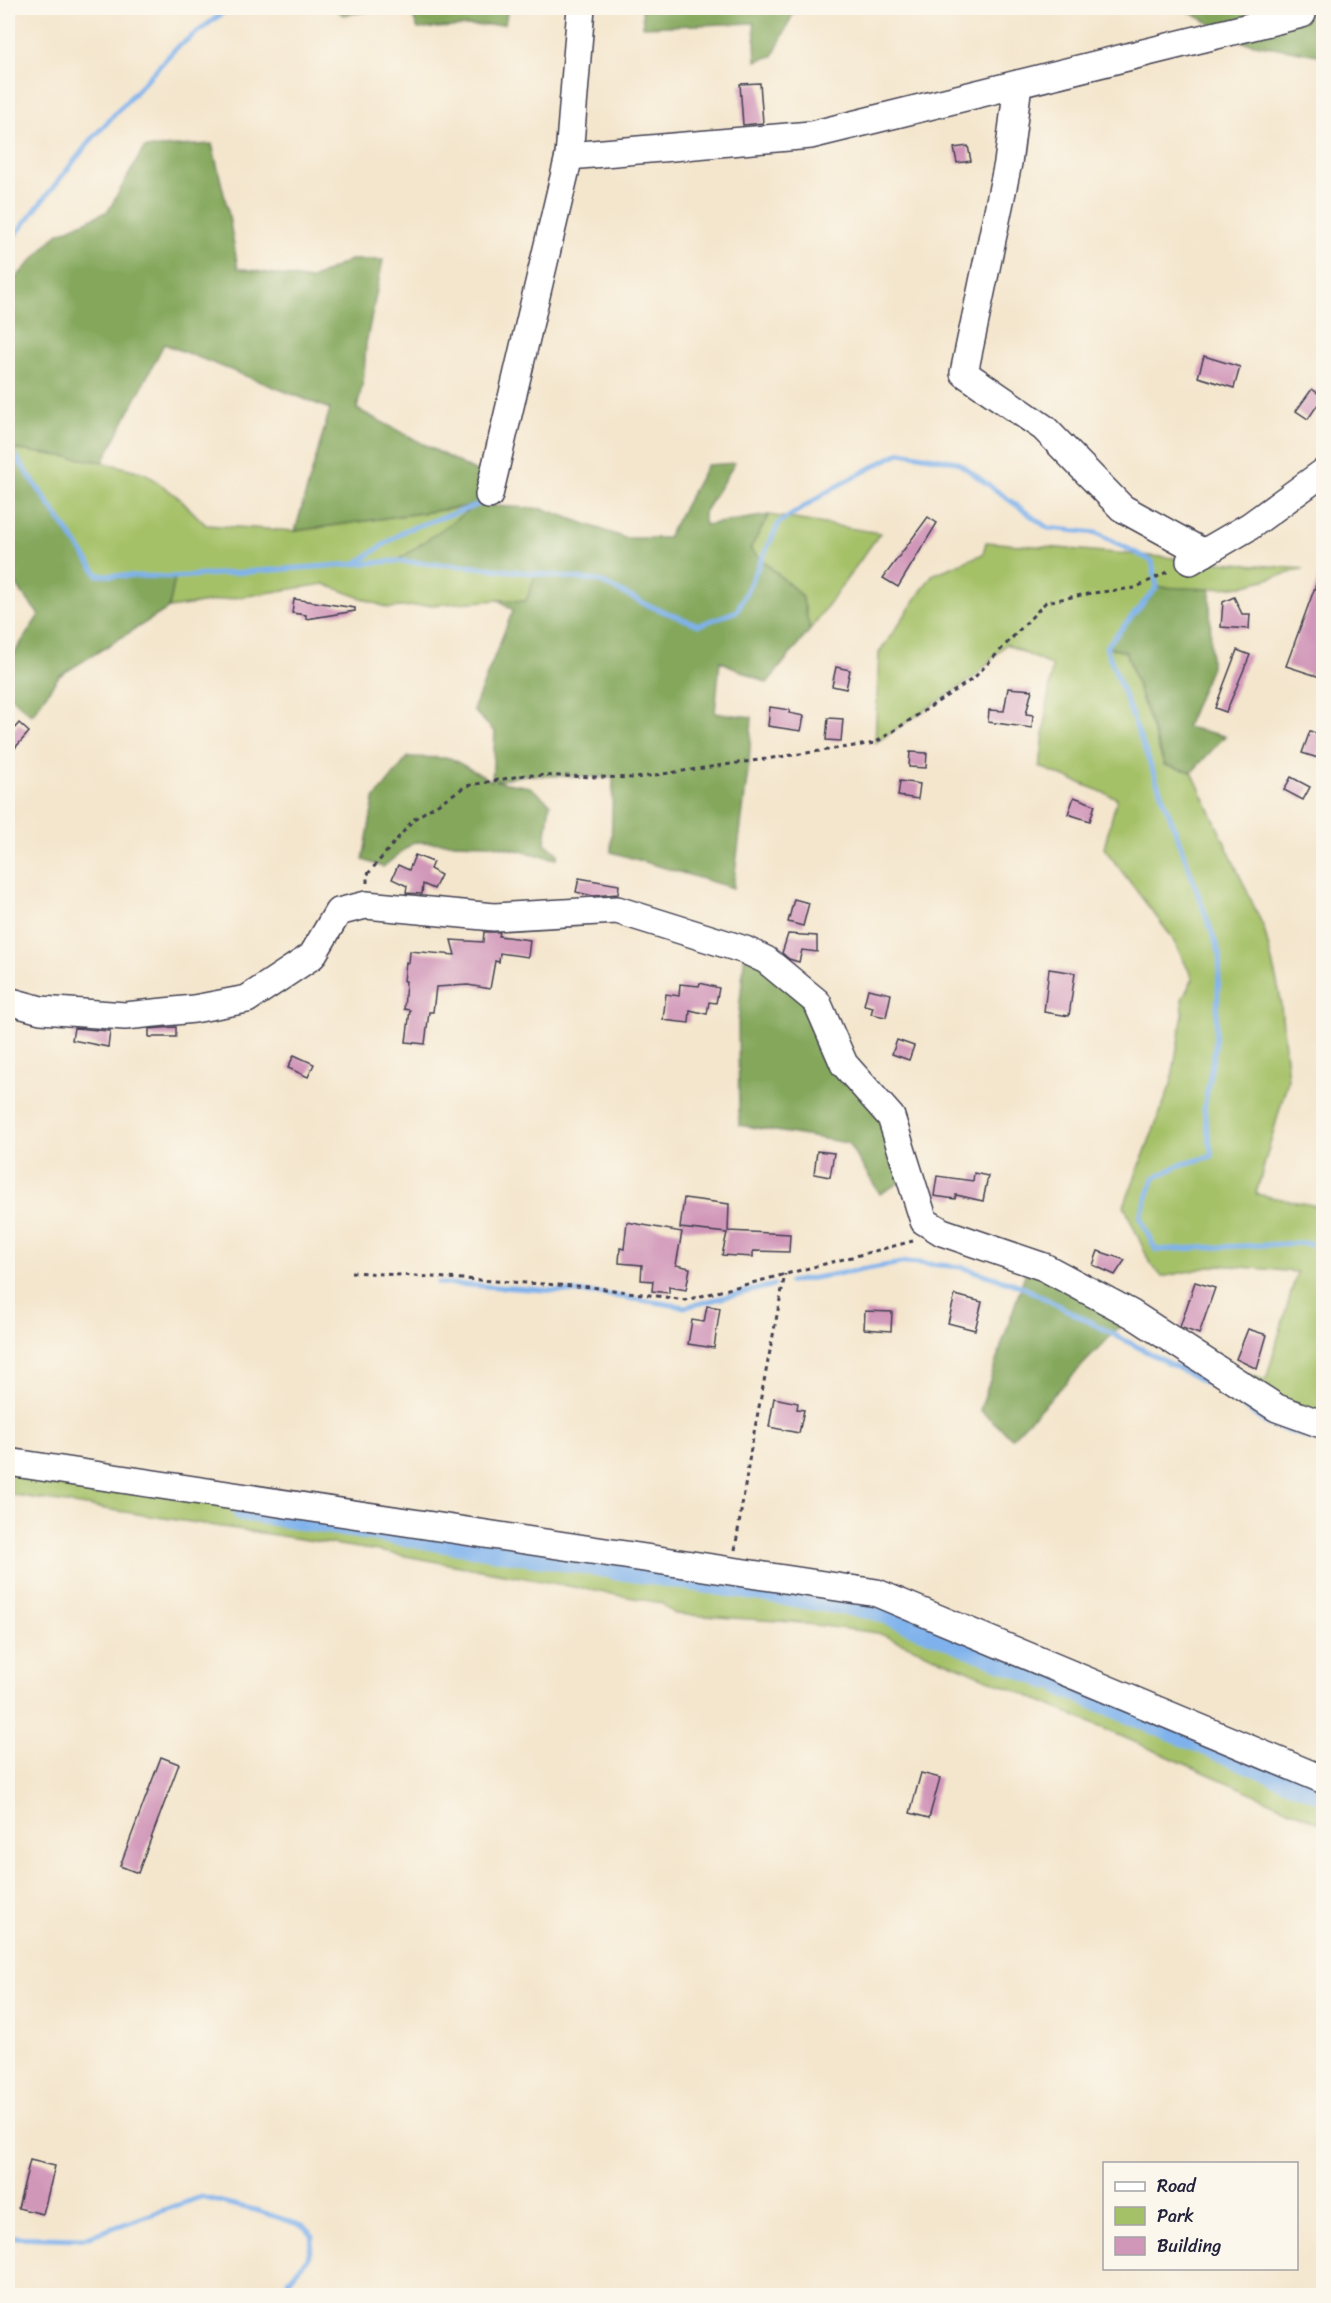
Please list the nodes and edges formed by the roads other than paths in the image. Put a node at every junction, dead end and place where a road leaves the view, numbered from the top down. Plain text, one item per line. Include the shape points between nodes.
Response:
1 (581, 8) edge
2 (1302, 14) dead end
3 (1018, 84) junction
4 (569, 156) junction
5 (1323, 472) edge
6 (489, 495) dead end
7 (8, 1001) edge
8 (1323, 1425) edge
9 (8, 1462) edge
10 (1323, 1780) edge

1 - 4 street
2 - 3 street
3 - 4 street via 811,135
3 - 5 street via 1008,163 964,373 1044,428 1122,508 1196,557 1250,526
4 - 6 street
7 - 8 street via 41,1010 125,1016 247,999 312,956 338,912 366,905 494,917 617,910 745,950 766,960 817,1002 844,1064 891,1117 924,1221 942,1232 1044,1267 1132,1314 1277,1407
9 - 10 street via 877,1593

